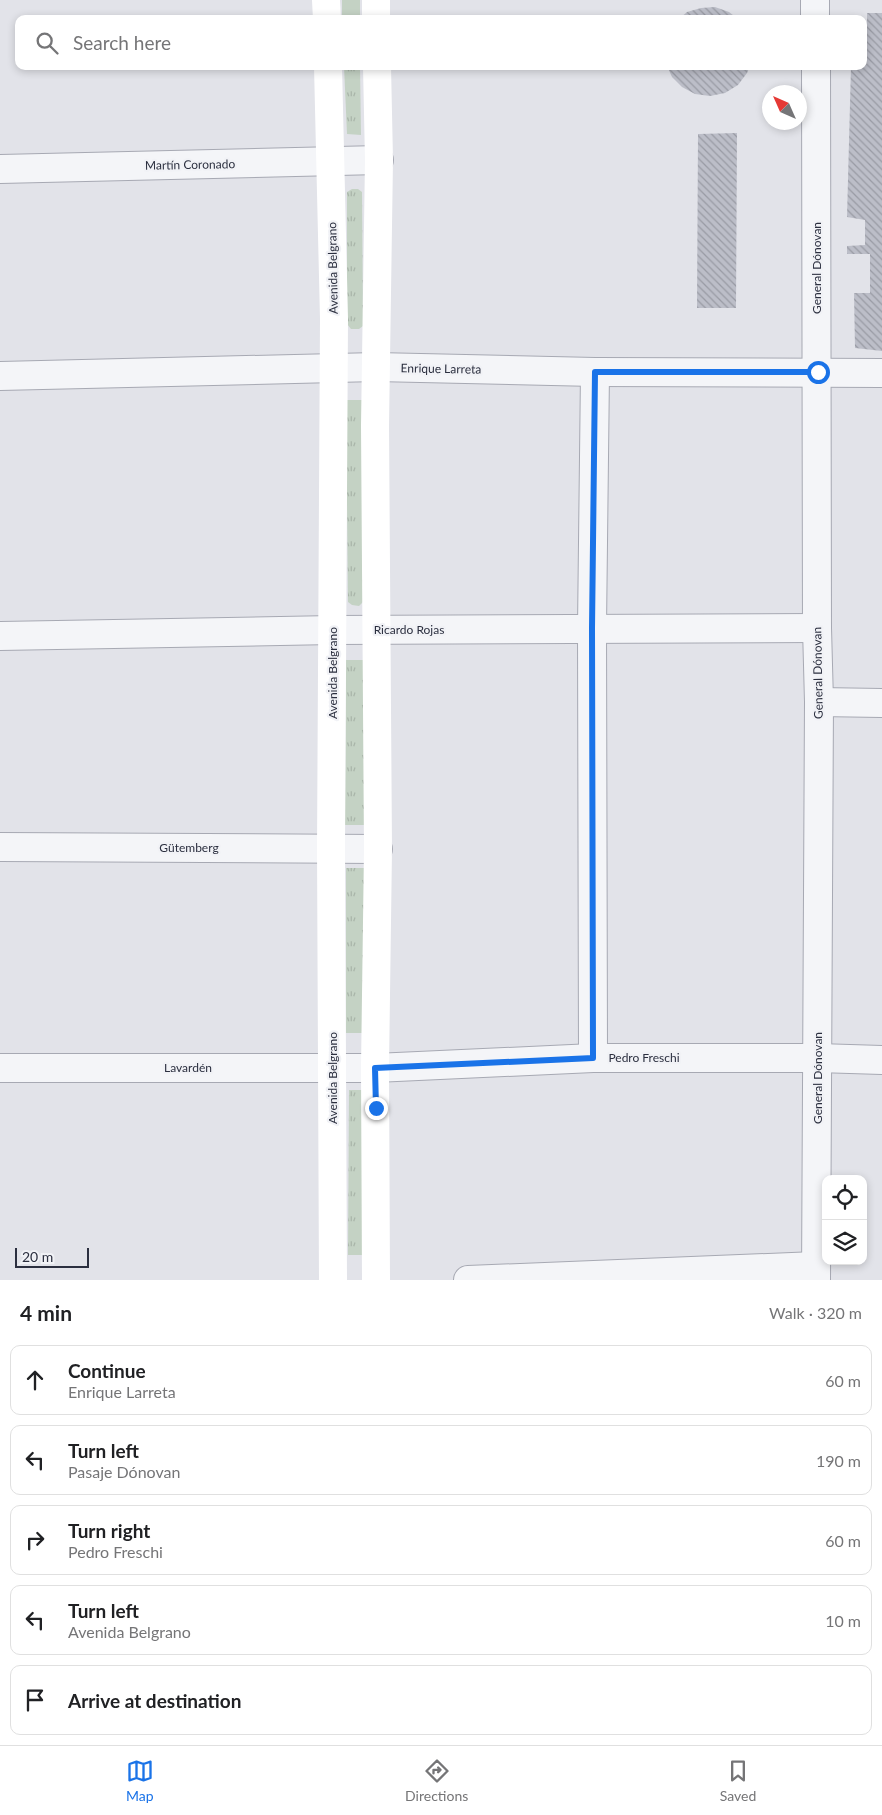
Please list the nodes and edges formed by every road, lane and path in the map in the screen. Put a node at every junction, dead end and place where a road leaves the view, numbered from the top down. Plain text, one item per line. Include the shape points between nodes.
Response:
1 (326, 0) edge
2 (376, 0) edge
3 (815, 0) edge
4 (327, 15) edge
5 (376, 15) edge
6 (815, 15) edge
7 (328, 70) edge
8 (377, 70) edge
9 (816, 70) edge
10 (379, 160) junction
11 (331, 162) junction
12 (0, 169) edge
13 (376, 367) junction
14 (333, 368) junction
15 (595, 372) junction
16 (818, 372) junction
17 (882, 373) edge
18 (0, 376) edge
19 (592, 628) junction
20 (817, 628) junction
21 (333, 630) junction
22 (376, 630) junction
23 (0, 636) edge
24 (819, 702) junction
25 (882, 702) edge
26 (0, 847) edge
27 (331, 848) junction
28 (378, 849) junction
29 (593, 1058) junction
30 (818, 1058) junction
31 (882, 1060) edge
32 (0, 1068) edge
33 (333, 1068) junction
34 (375, 1068) junction
35 (816, 1273) edge
36 (333, 1280) edge
37 (376, 1280) edge
38 (468, 1280) edge

1 - 4 main road
2 - 5 main road
3 - 6 street
7 - 11 main road, Avenida Belgrano
8 - 10 main road
9 - 16 street, General Dónovan
10 - 11 street, Martín Coronado
10 - 13 main road
11 - 12 street, Martín Coronado
11 - 14 main road, Avenida Belgrano
13 - 14 street, Enrique Larreta
13 - 15 street, Enrique Larreta
13 - 22 main road
14 - 18 street, Enrique Larreta
14 - 21 main road, Avenida Belgrano
15 - 16 street, Enrique Larreta
15 - 19 street
16 - 17 street, Enrique Larreta
16 - 20 street, General Dónovan
19 - 20 street, Ricardo Rojas
19 - 22 street, Ricardo Rojas
19 - 29 street
20 - 24 street, General Dónovan
21 - 22 street, Ricardo Rojas
21 - 23 street, Ricardo Rojas
21 - 27 main road, Avenida Belgrano
22 - 28 main road
24 - 25 street
24 - 30 street, General Dónovan
26 - 27 street, Gütemberg
27 - 28 street, Gütemberg
27 - 33 main road, Avenida Belgrano
28 - 34 main road
29 - 30 street, Pedro Freschi
29 - 34 street, Pedro Freschi
30 - 31 street, Pedro Freschi
30 - 35 street, General Dónovan
32 - 33 street, Lavardén
33 - 34 street, Lavardén
33 - 36 main road, Avenida Belgrano
34 - 37 main road
35 - 38 street

